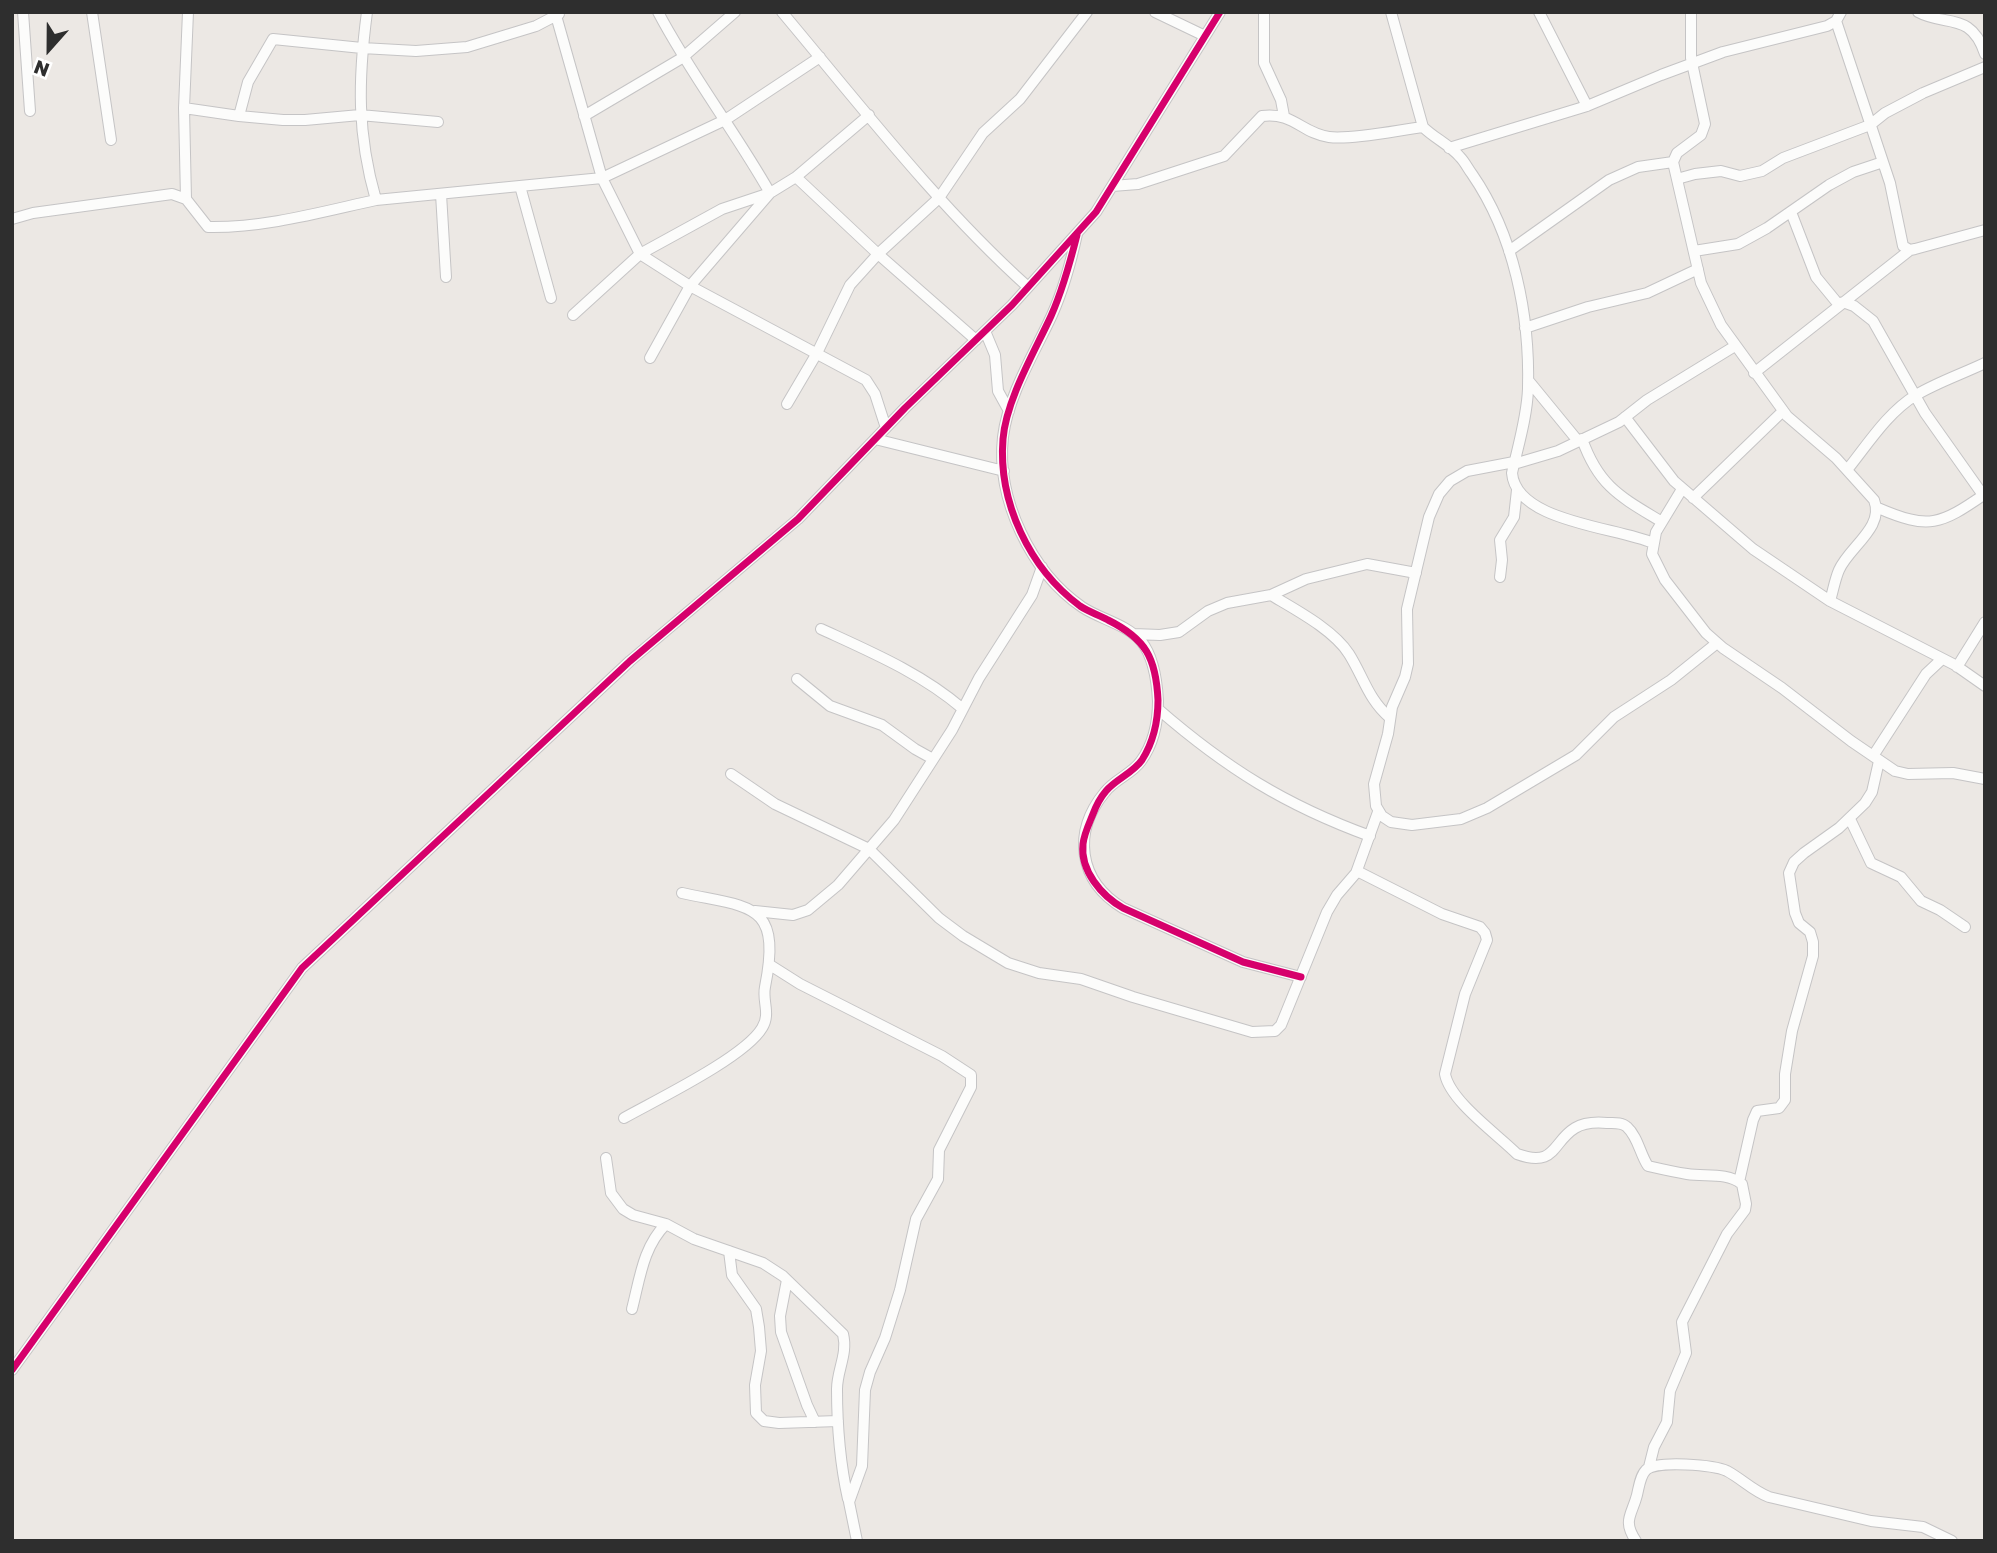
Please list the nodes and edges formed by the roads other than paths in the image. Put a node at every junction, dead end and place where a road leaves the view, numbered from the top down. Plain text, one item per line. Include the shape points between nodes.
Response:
1 (23, 12) edge
2 (92, 12) edge
3 (188, 12) edge
4 (367, 12) edge
5 (657, 12) edge
6 (735, 12) edge
7 (782, 12) edge
8 (1087, 12) edge
9 (1155, 12) edge
10 (1220, 12) edge
11 (1264, 12) edge
12 (1391, 12) edge
13 (1539, 12) edge
14 (1691, 12) edge
15 (1918, 12) edge
16 (558, 13) edge
17 (1839, 17) edge
18 (1205, 36) junction
19 (362, 48) junction
20 (1985, 54) edge
21 (820, 57) junction
22 (682, 58) junction
23 (1692, 63) junction
24 (1985, 67) edge
25 (1587, 106) junction
26 (184, 108) junction
27 (30, 111) dead end
28 (360, 115) junction
29 (869, 115) junction
30 (239, 116) junction
31 (584, 116) junction
32 (1284, 116) junction
33 (725, 120) junction
34 (438, 122) dead end
35 (1870, 125) junction
36 (1423, 127) junction
37 (111, 140) dead end
38 (1449, 148) junction
39 (1673, 162) junction
40 (1882, 162) junction
41 (796, 177) junction
42 (602, 178) junction
43 (1677, 179) junction
44 (520, 186) junction
45 (1112, 186) junction
46 (769, 193) junction
47 (441, 194) junction
48 (939, 198) junction
49 (186, 199) junction
50 (376, 200) junction
51 (1791, 212) junction
52 (12, 219) edge
53 (1985, 230) edge
54 (1077, 232) junction
55 (1910, 250) junction
56 (1509, 251) junction
57 (1694, 251) junction
58 (640, 254) junction
59 (878, 254) junction
60 (1698, 269) junction
61 (446, 277) dead end
62 (690, 286) junction
63 (1028, 287) junction
64 (551, 298) dead end
65 (1841, 304) junction
66 (573, 315) dead end
67 (1525, 328) junction
68 (985, 331) junction
69 (976, 340) junction
70 (1735, 346) junction
71 (817, 352) junction
72 (650, 358) dead end
73 (1985, 363) edge
74 (1754, 373) junction
75 (1528, 380) junction
76 (1914, 396) junction
77 (788, 404) dead end
78 (1009, 411) junction
79 (1783, 411) junction
80 (1625, 418) junction
81 (886, 428) junction
82 (875, 439) junction
83 (1580, 440) junction
84 (1514, 463) junction
85 (1847, 470) junction
86 (1004, 471) junction
87 (1682, 489) junction
88 (1517, 490) junction
89 (1984, 495) edge
90 (1693, 498) junction
91 (1878, 508) junction
92 (1662, 522) junction
93 (1653, 542) junction
94 (1042, 567) junction
95 (1416, 573) junction
96 (1500, 577) dead end
97 (1271, 595) junction
98 (1830, 601) junction
99 (1985, 622) edge
100 (821, 629) dead end
101 (1132, 634) junction
102 (1717, 643) junction
103 (1942, 659) junction
104 (1957, 667) junction
105 (797, 680) dead end
106 (1985, 687) edge
107 (963, 709) junction
108 (1158, 709) junction
109 (1390, 718) junction
110 (1876, 758) junction
111 (933, 759) junction
112 (731, 774) dead end
113 (1985, 779) edge
114 (1378, 812) junction
115 (1850, 818) junction
116 (1370, 836) junction
117 (869, 849) junction
118 (1357, 871) junction
119 (682, 893) dead end
120 (755, 912) junction
121 (1965, 928) dead end
122 (770, 965) junction
123 (1301, 977) junction
124 (624, 1118) dead end
125 (606, 1158) dead end
126 (1739, 1182) junction
127 (666, 1224) junction
128 (729, 1251) junction
129 (787, 1280) junction
130 (632, 1309) dead end
131 (12, 1370) edge
132 (838, 1421) junction
133 (815, 1422) junction
134 (1649, 1467) junction
135 (849, 1502) junction
136 (857, 1541) edge
137 (1636, 1541) edge
138 (1952, 1541) edge

1 - 27 street
2 - 37 street
3 - 26 street
4 - 19 street
5 - 22 street
6 - 22 street
7 - 21 street
8 - 48 street via 1020,99 983,134
9 - 18 street
10 - 18 street
11 - 32 street via 1264,63
12 - 36 street
13 - 25 street
14 - 23 street
15 - 20 street via 1965,27
16 - 19 street via 536,26 467,47 416,51
16 - 31 street
17 - 23 street
17 - 35 street
18 - 45 street
19 - 28 street
19 - 30 street via 273,39 248,82
21 - 29 street
21 - 33 street
22 - 31 street
22 - 33 street
23 - 25 street
23 - 39 street via 1705,124 1701,135 1677,153
24 - 35 street via 1923,93
25 - 38 street
26 - 30 street
26 - 49 street
28 - 30 street via 305,120
28 - 34 street
28 - 50 street
29 - 41 street
29 - 48 street
31 - 42 street
32 - 36 street via 1330,137
32 - 45 street via 1262,116 1217,159 1138,184
33 - 42 street
33 - 46 street
35 - 40 street
35 - 43 street via 1783,158 1762,171
36 - 38 street
38 - 56 street via 1460,156 1487,195
39 - 43 street
39 - 56 street via 1638,167 1609,180
40 - 51 street via 1829,185
40 - 55 street via 1899,235
41 - 46 street
41 - 59 street
42 - 44 street
42 - 58 street
43 - 57 street
44 - 47 street
44 - 64 street
45 - 54 street
46 - 58 street via 722,209
46 - 62 street
47 - 50 street
47 - 61 street
48 - 59 street
48 - 63 street
49 - 50 street via 208,228 290,219
49 - 52 street via 172,194
51 - 57 street via 1738,244
51 - 65 street via 1816,277
53 - 55 street
54 - 63 street
54 - 78 street via 1067,279
55 - 65 street
56 - 67 street
57 - 60 street
58 - 62 street
58 - 66 street
59 - 69 street
59 - 71 street via 850,285
60 - 67 street via 1647,293
60 - 70 street via 1721,325
62 - 71 street
62 - 72 street
63 - 68 street
65 - 74 street
65 - 76 street via 1854,306 1873,321
67 - 75 street
68 - 69 street
68 - 78 street via 995,355 998,391
69 - 81 street
70 - 74 street
70 - 80 street
71 - 77 street
71 - 81 street via 866,380
73 - 76 street
74 - 79 street
75 - 83 street
75 - 84 street
76 - 85 street via 1878,429
76 - 89 street
78 - 86 street via 1003,438
79 - 85 street
79 - 90 street
80 - 83 street
80 - 87 street
81 - 82 street
82 - 86 street
82 - 131 street via 798,519 629,662 302,968
83 - 84 street
83 - 92 street via 1607,486
84 - 88 street
84 - 95 street via 1467,471 1438,494
85 - 91 street
86 - 94 street via 1010,505 1023,538
87 - 90 street
87 - 92 street
88 - 93 street via 1547,512
88 - 96 street via 1514,517 1500,540
89 - 91 street via 1942,520 1922,523
90 - 98 street via 1753,549
91 - 98 street via 1875,521 1840,569
92 - 93 street
93 - 102 street via 1652,554 1665,580
94 - 101 street via 1080,605
94 - 107 street via 1032,595
95 - 97 street via 1367,565 1306,579
95 - 109 street via 1407,609 1408,664
97 - 101 street via 1227,603 1180,632
97 - 109 street via 1338,639 1370,696
98 - 103 street
99 - 104 street
100 - 107 street via 904,667
101 - 108 street via 1151,658
102 - 110 street
102 - 114 street via 1614,717 1576,755 1487,808 1461,819 1412,825 1391,822
103 - 104 street
103 - 110 street via 1926,674
104 - 106 street
105 - 111 street via 831,706 882,725
107 - 111 street
108 - 116 street via 1223,762 1283,799
108 - 123 street via 1155,732 1141,762 1106,791 1090,822 1082,847 1090,874 1107,899 1147,920 1243,962
109 - 114 street via 1374,784
110 - 113 street via 1908,774 1954,773
110 - 115 street via 1872,792
111 - 117 street via 894,820
112 - 117 street via 775,803
114 - 116 street
115 - 121 street via 1871,863 1900,877 1921,901
115 - 126 street via 1790,869 1795,913 1810,932 1813,956 1792,1031 1785,1100 1779,1108 1757,1111
116 - 118 street
117 - 120 street via 838,885 808,910 793,915
117 - 123 street via 963,936 1008,963 1039,973 1081,979 1133,998 1267,1032 1281,1025
118 - 123 street via 1327,912
118 - 126 street via 1485,933 1487,940 1465,995 1445,1074 1467,1107 1517,1154 1544,1157 1581,1124 1621,1124 1629,1129 1648,1166
119 - 120 street
120 - 122 street via 768,933
122 - 124 street via 762,1029 720,1063
122 - 135 street via 971,1074 971,1087 939,1150 938,1179 916,1219 900,1290 870,1372 862,1466
125 - 127 street via 611,1193 623,1209
126 - 134 street via 1745,1210 1727,1234 1682,1322 1686,1353
127 - 128 street
127 - 130 street via 652,1239
128 - 129 street via 763,1263
128 - 133 street via 732,1275 756,1309 759,1327 756,1413 764,1421
129 - 132 street via 843,1334
129 - 133 street via 781,1332
132 - 133 street
132 - 135 street
134 - 137 street via 1630,1513 1629,1531
134 - 138 street via 1710,1466 1769,1497 1923,1528
135 - 136 street

